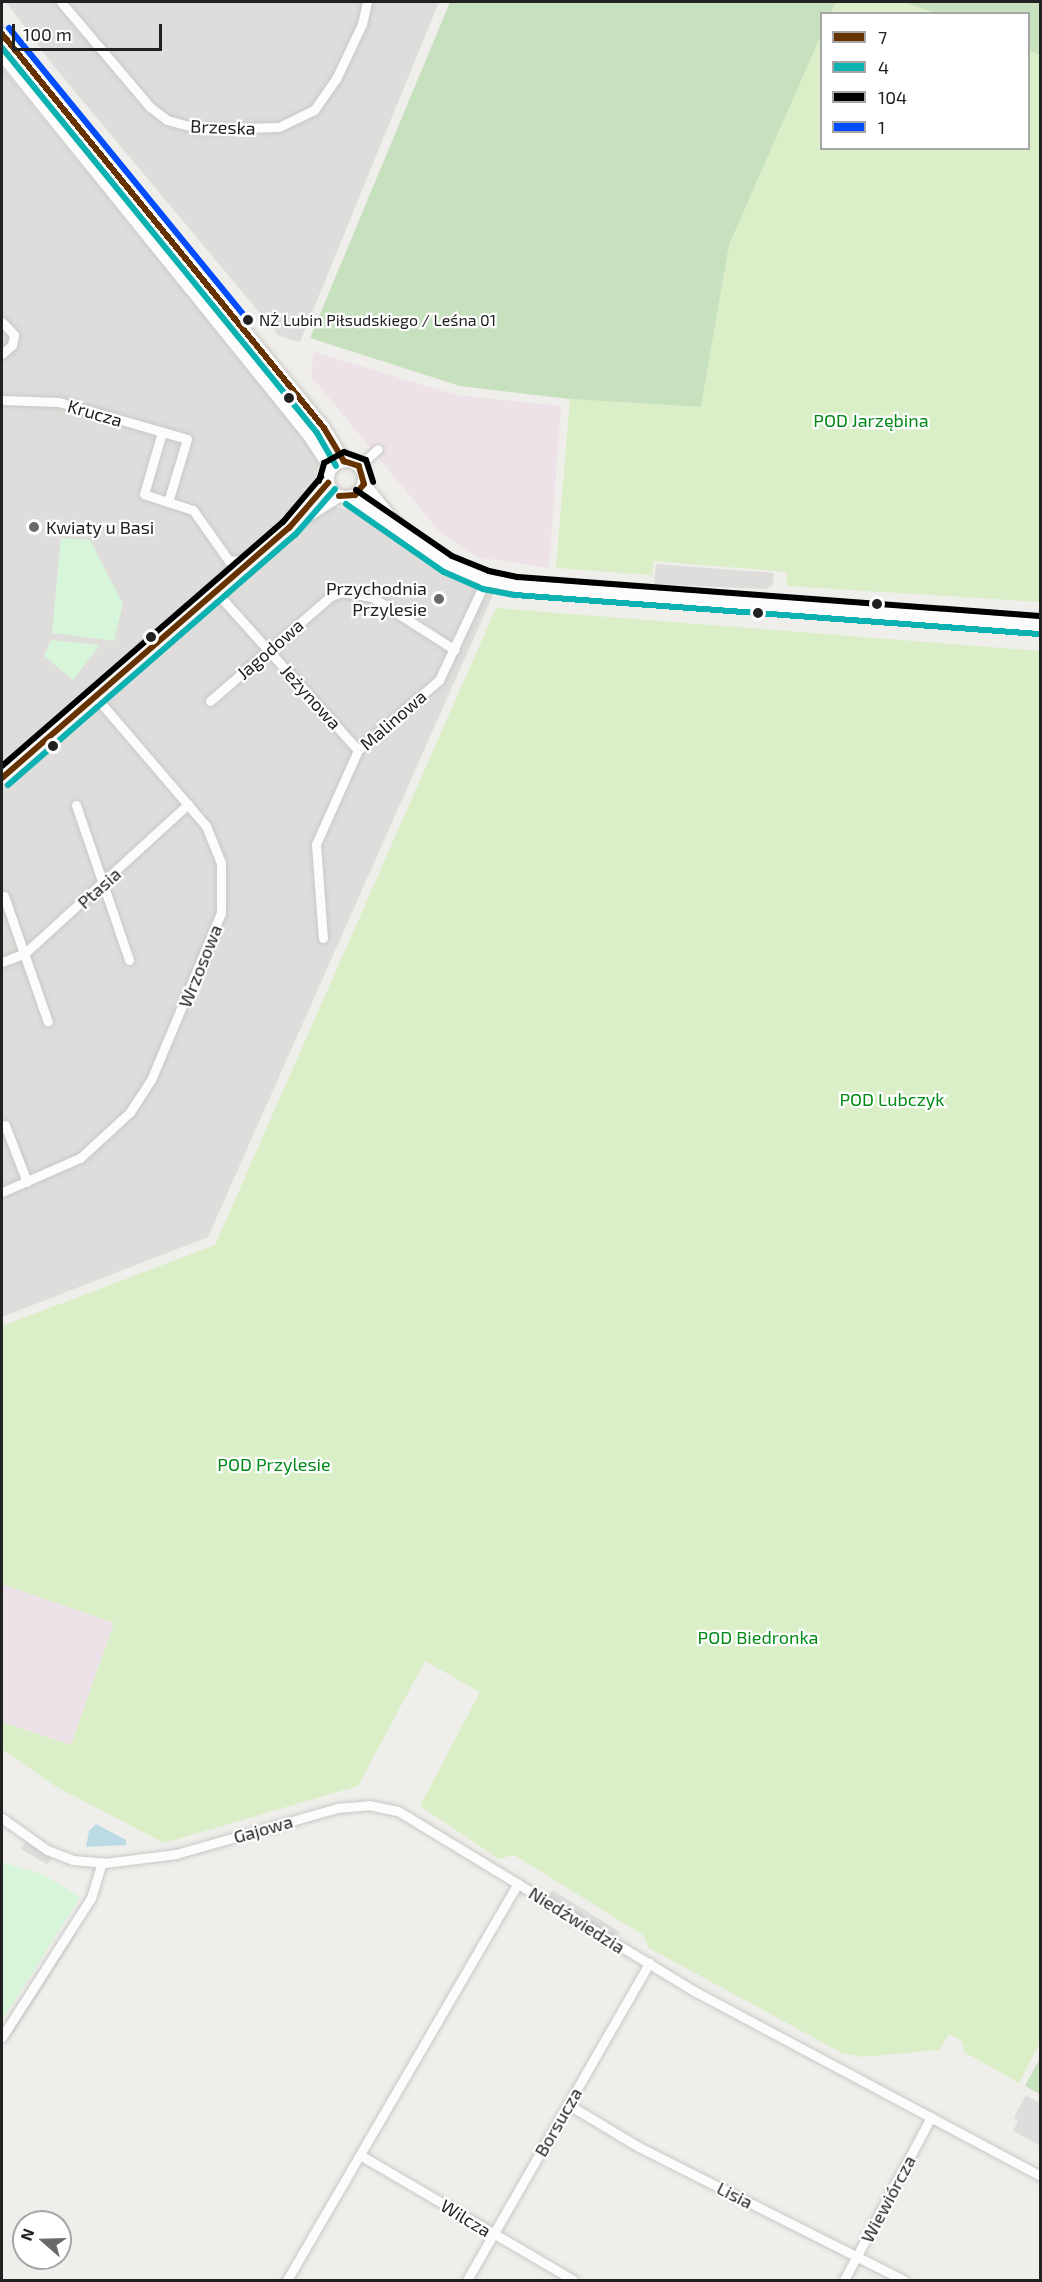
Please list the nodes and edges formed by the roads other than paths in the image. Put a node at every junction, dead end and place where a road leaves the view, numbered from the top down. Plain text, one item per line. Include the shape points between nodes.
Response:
1 (61, 2) edge
2 (367, 2) edge
3 (2, 34) edge
4 (2, 55) edge
5 (2, 322) edge
6 (2, 354) edge
7 (2, 400) edge
8 (162, 432) junction
9 (378, 449) dead end
10 (344, 461) junction
11 (359, 466) junction
12 (331, 469) junction
13 (328, 483) junction
14 (364, 484) junction
15 (345, 496) junction
16 (168, 502) junction
17 (289, 528) junction
18 (419, 545) junction
19 (254, 559) junction
20 (486, 580) junction
21 (216, 592) junction
22 (1041, 626) edge
23 (268, 650) junction
24 (455, 650) junction
25 (96, 697) junction
26 (210, 701) dead end
27 (358, 750) junction
28 (2, 778) edge
29 (188, 804) junction
30 (76, 805) dead end
31 (106, 883) junction
32 (4, 896) dead end
33 (323, 938) dead end
34 (25, 953) junction
35 (129, 960) dead end
36 (2, 962) edge
37 (48, 1022) dead end
38 (5, 1125) dead end
39 (27, 1182) junction
40 (2, 1192) edge
41 (2, 1818) edge
42 (102, 1863) junction
43 (518, 1883) junction
44 (649, 1963) junction
45 (2, 2037) edge
46 (569, 2105) junction
47 (932, 2117) junction
48 (360, 2155) junction
49 (1041, 2176) edge
50 (493, 2234) junction
51 (857, 2256) junction
52 (287, 2280) edge
53 (467, 2280) edge
54 (573, 2280) edge
55 (844, 2280) edge
56 (904, 2280) edge

1 - 2 street, Brzeska via 150,107 167,120 200,129 279,127 314,110 336,79 362,24
3 - 10 street via 324,428
4 - 12 street via 302,426
5 - 6 street via 14,335 12,345
7 - 8 street, Krucza via 59,402
8 - 16 street via 144,494
8 - 16 street, Krucza via 186,439
9 - 11 street
10 - 11 street
10 - 12 street
11 - 14 street
12 - 13 street
13 - 15 street
13 - 17 street
14 - 15 street
14 - 18 street via 383,511
15 - 17 street
15 - 18 street
16 - 19 street via 193,510 229,561
17 - 19 street
18 - 20 street via 448,564
19 - 21 street
20 - 22 street via 517,586
20 - 24 street, Malinowa
21 - 23 street, Jeżynowa
21 - 25 street
23 - 24 street, Jagodowa via 342,592 372,597
23 - 26 street, Jagodowa
23 - 27 street, Jeżynowa
24 - 27 street, Malinowa via 439,680
25 - 28 street
25 - 29 street, Wrzosowa
27 - 33 street, Malinowa via 316,844
29 - 31 street, Ptasia
29 - 39 street, Wrzosowa via 213,839 223,877 221,913 208,952 151,1080 130,1112 80,1158
30 - 31 street
31 - 34 street, Ptasia
31 - 35 street
32 - 34 street
34 - 36 street, Ptasia
34 - 37 street
38 - 39 street
39 - 40 street, Wrzosowa
41 - 42 street, Gajowa via 47,1850 73,1860
42 - 43 street, Gajowa via 166,1856 337,1808 369,1806 413,1817
42 - 45 street via 91,1898
43 - 44 street, Niedźwiedzia
43 - 48 street, Niedźwiedzia
44 - 46 street, Borsucza
44 - 47 street, Niedźwiedzia
46 - 50 street, Borsucza
46 - 51 street, Lisia via 639,2146
47 - 49 street, Niedźwiedzia
47 - 51 street, Wiewiórcza
48 - 50 street, Wilcza
48 - 52 street, Niedźwiedzia
50 - 53 street, Borsucza
50 - 54 street, Wilcza
51 - 55 street, Wiewiórcza
51 - 56 street, Lisia

